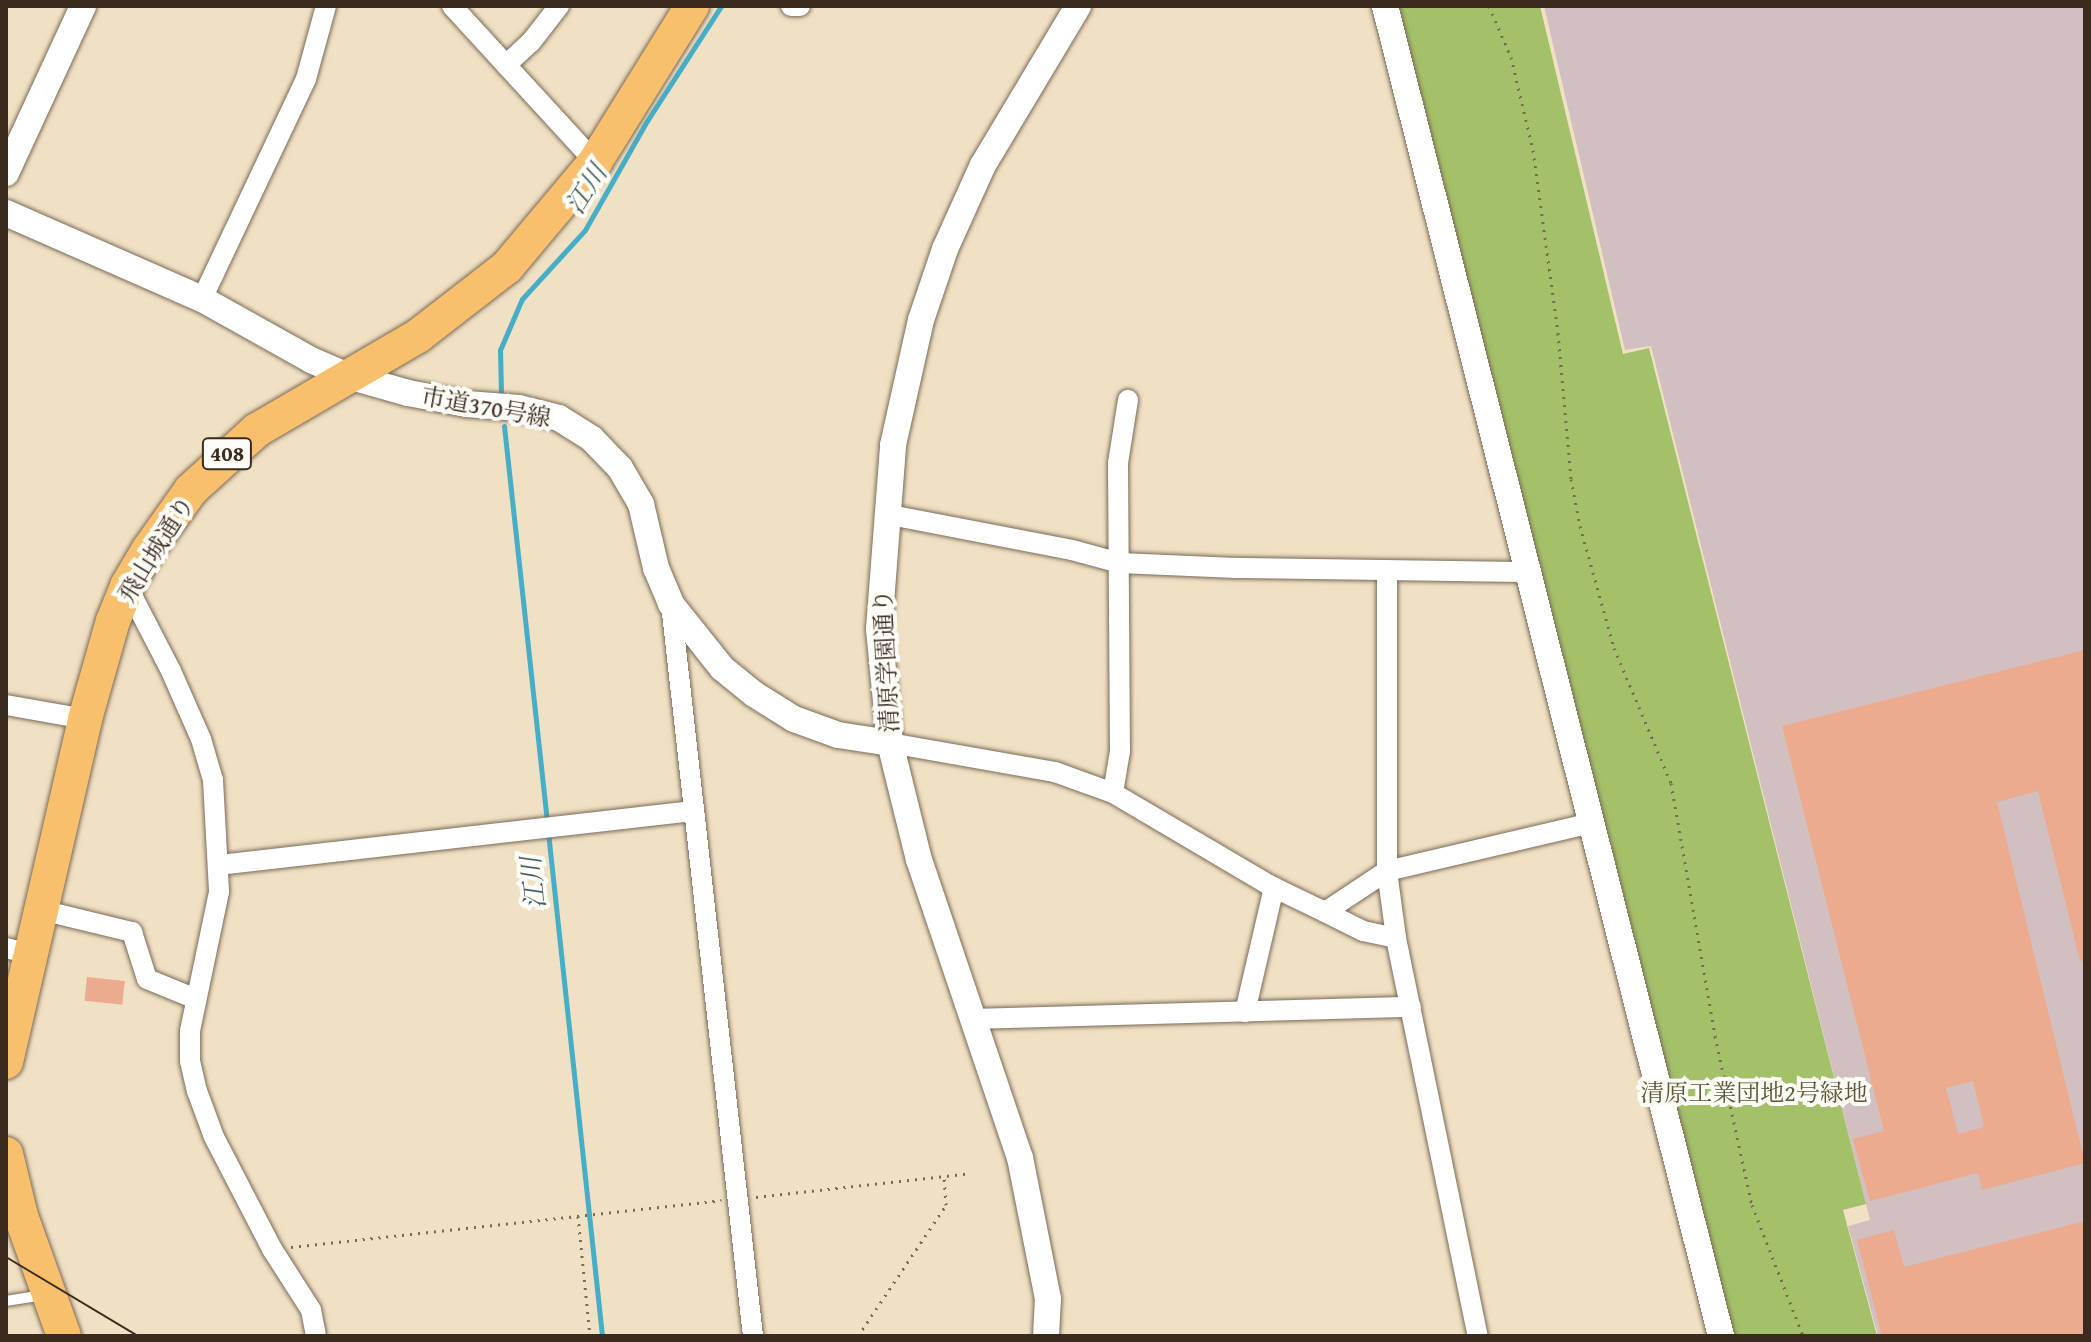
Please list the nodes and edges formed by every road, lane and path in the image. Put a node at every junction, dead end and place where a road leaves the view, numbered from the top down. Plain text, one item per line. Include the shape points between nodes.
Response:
1 (83, 6) edge
2 (326, 6) edge
3 (452, 6) edge
4 (559, 6) edge
5 (692, 6) edge
6 (791, 6) edge
7 (800, 6) edge
8 (1078, 6) edge
9 (1385, 6) edge
10 (1489, 6) edge
11 (506, 65) junction
12 (595, 162) junction
13 (6, 173) edge
14 (6, 213) edge
15 (202, 299) junction
16 (348, 376) junction
17 (1128, 400) dead end
18 (885, 514) junction
19 (1120, 563) junction
20 (1387, 570) junction
21 (1529, 572) junction
22 (127, 586) junction
23 (671, 604) junction
24 (6, 705) edge
25 (85, 719) junction
26 (890, 743) junction
27 (1113, 793) junction
28 (694, 811) junction
29 (1591, 823) junction
30 (219, 865) junction
31 (1387, 871) junction
32 (1274, 887) junction
33 (41, 910) junction
34 (1325, 912) junction
35 (1396, 938) junction
36 (18, 951) edge
37 (196, 999) junction
38 (1411, 1007) junction
39 (1245, 1012) junction
40 (973, 1019) junction
41 (6, 1062) edge
42 (6, 1154) edge
43 (966, 1174) dead end
44 (944, 1176) junction
45 (738, 1199) junction
46 (578, 1216) junction
47 (272, 1249) junction
48 (47, 1295) junction
49 (6, 1301) edge
50 (64, 1336) edge
51 (316, 1336) edge
52 (590, 1336) edge
53 (753, 1336) edge
54 (858, 1336) edge
55 (1046, 1336) edge
56 (1478, 1336) edge
57 (1721, 1336) edge
58 (1803, 1336) edge

1 - 13 street
2 - 15 street via 306,79
3 - 11 street
4 - 11 street
5 - 12 highway, 飛山城通り / 408
6 - 7 street
8 - 18 street, 清原学園通り via 983,165 945,249 905,382
9 - 21 street
10 - 58 path via 1511,57 1533,150 1571,479 1587,557 1614,648 1671,783 1715,1036 1752,1205
11 - 12 street
12 - 16 highway, 飛山城通り / 408 via 507,267 418,336
14 - 15 street, 市道370号線
15 - 16 street, 市道370号線
16 - 22 highway, 飛山城通り / 408 via 291,407 222,458 184,500
16 - 23 street, 市道370号線 via 408,393 559,418 592,439 620,468 641,504 656,568
17 - 19 street via 1118,463
18 - 19 street
18 - 26 street, 清原学園通り via 879,629
19 - 20 street
19 - 27 street via 1120,751
20 - 21 street
20 - 31 street
21 - 29 street
22 - 25 highway, 飛山城通り / 408
22 - 30 street via 201,739 213,780
23 - 26 street, 市道370号線 via 722,668 754,694 794,719 838,735
23 - 28 street
24 - 25 street
25 - 33 highway, 飛山城通り / 408
26 - 27 street via 1055,772
26 - 40 street, 清原学園通り via 919,860
27 - 32 street
28 - 30 street
28 - 45 street
29 - 31 street
29 - 57 street
30 - 37 street via 219,892
31 - 34 street
31 - 35 street
32 - 34 street
32 - 39 street
33 - 36 highway, 飛山城通り / 408
33 - 37 street via 132,932 147,979
34 - 35 street via 1363,931
35 - 38 street
36 - 41 highway, 飛山城通り / 408
37 - 47 street via 190,1061 197,1091 214,1137
38 - 39 street
38 - 56 street
39 - 40 street
40 - 55 street, 清原学園通り via 1020,1158 1048,1299
42 - 48 highway
43 - 44 path
44 - 45 path
44 - 54 path via 946,1205
45 - 46 path
45 - 53 street
46 - 47 path
46 - 52 path
47 - 51 street via 311,1310
48 - 49 lane
48 - 50 highway

